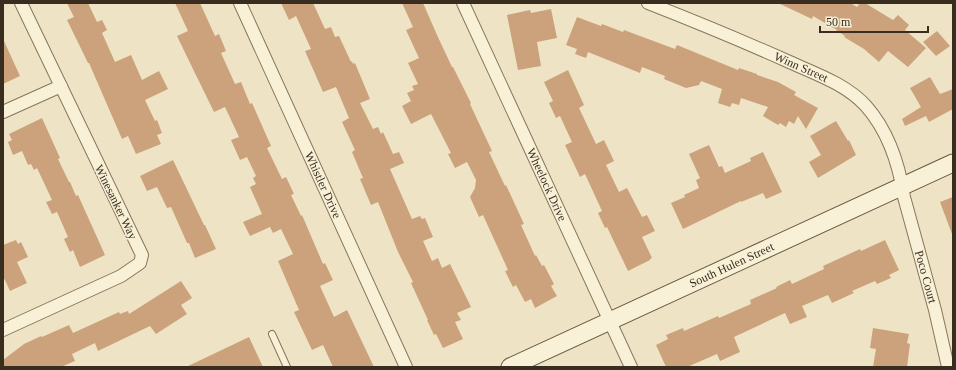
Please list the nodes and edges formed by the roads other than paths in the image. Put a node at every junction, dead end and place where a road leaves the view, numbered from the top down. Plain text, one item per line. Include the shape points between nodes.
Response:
1 (21, 3) edge
2 (240, 3) edge
3 (463, 3) edge
4 (648, 3) edge
5 (61, 86) junction
6 (3, 112) edge
7 (953, 163) edge
8 (902, 187) junction
9 (609, 320) junction
10 (3, 330) edge
11 (272, 334) dead end
12 (288, 367) edge
13 (406, 367) edge
14 (510, 367) edge
15 (631, 367) edge
16 (948, 367) edge

1 - 5 street, Winesanker Way
2 - 13 street, Whistler Drive
3 - 9 street, Wheelock Drive
4 - 8 street, Winn Street via 714,29 823,77 848,91 866,106 882,127 893,152
5 - 6 street
5 - 10 street, Winesanker Way via 142,255 140,263 121,276
7 - 8 main road, South Hulen Street
8 - 9 main road, South Hulen Street
8 - 16 street, Poco Court
9 - 14 main road, South Hulen Street
9 - 15 street, Wheelock Drive
11 - 12 lane

